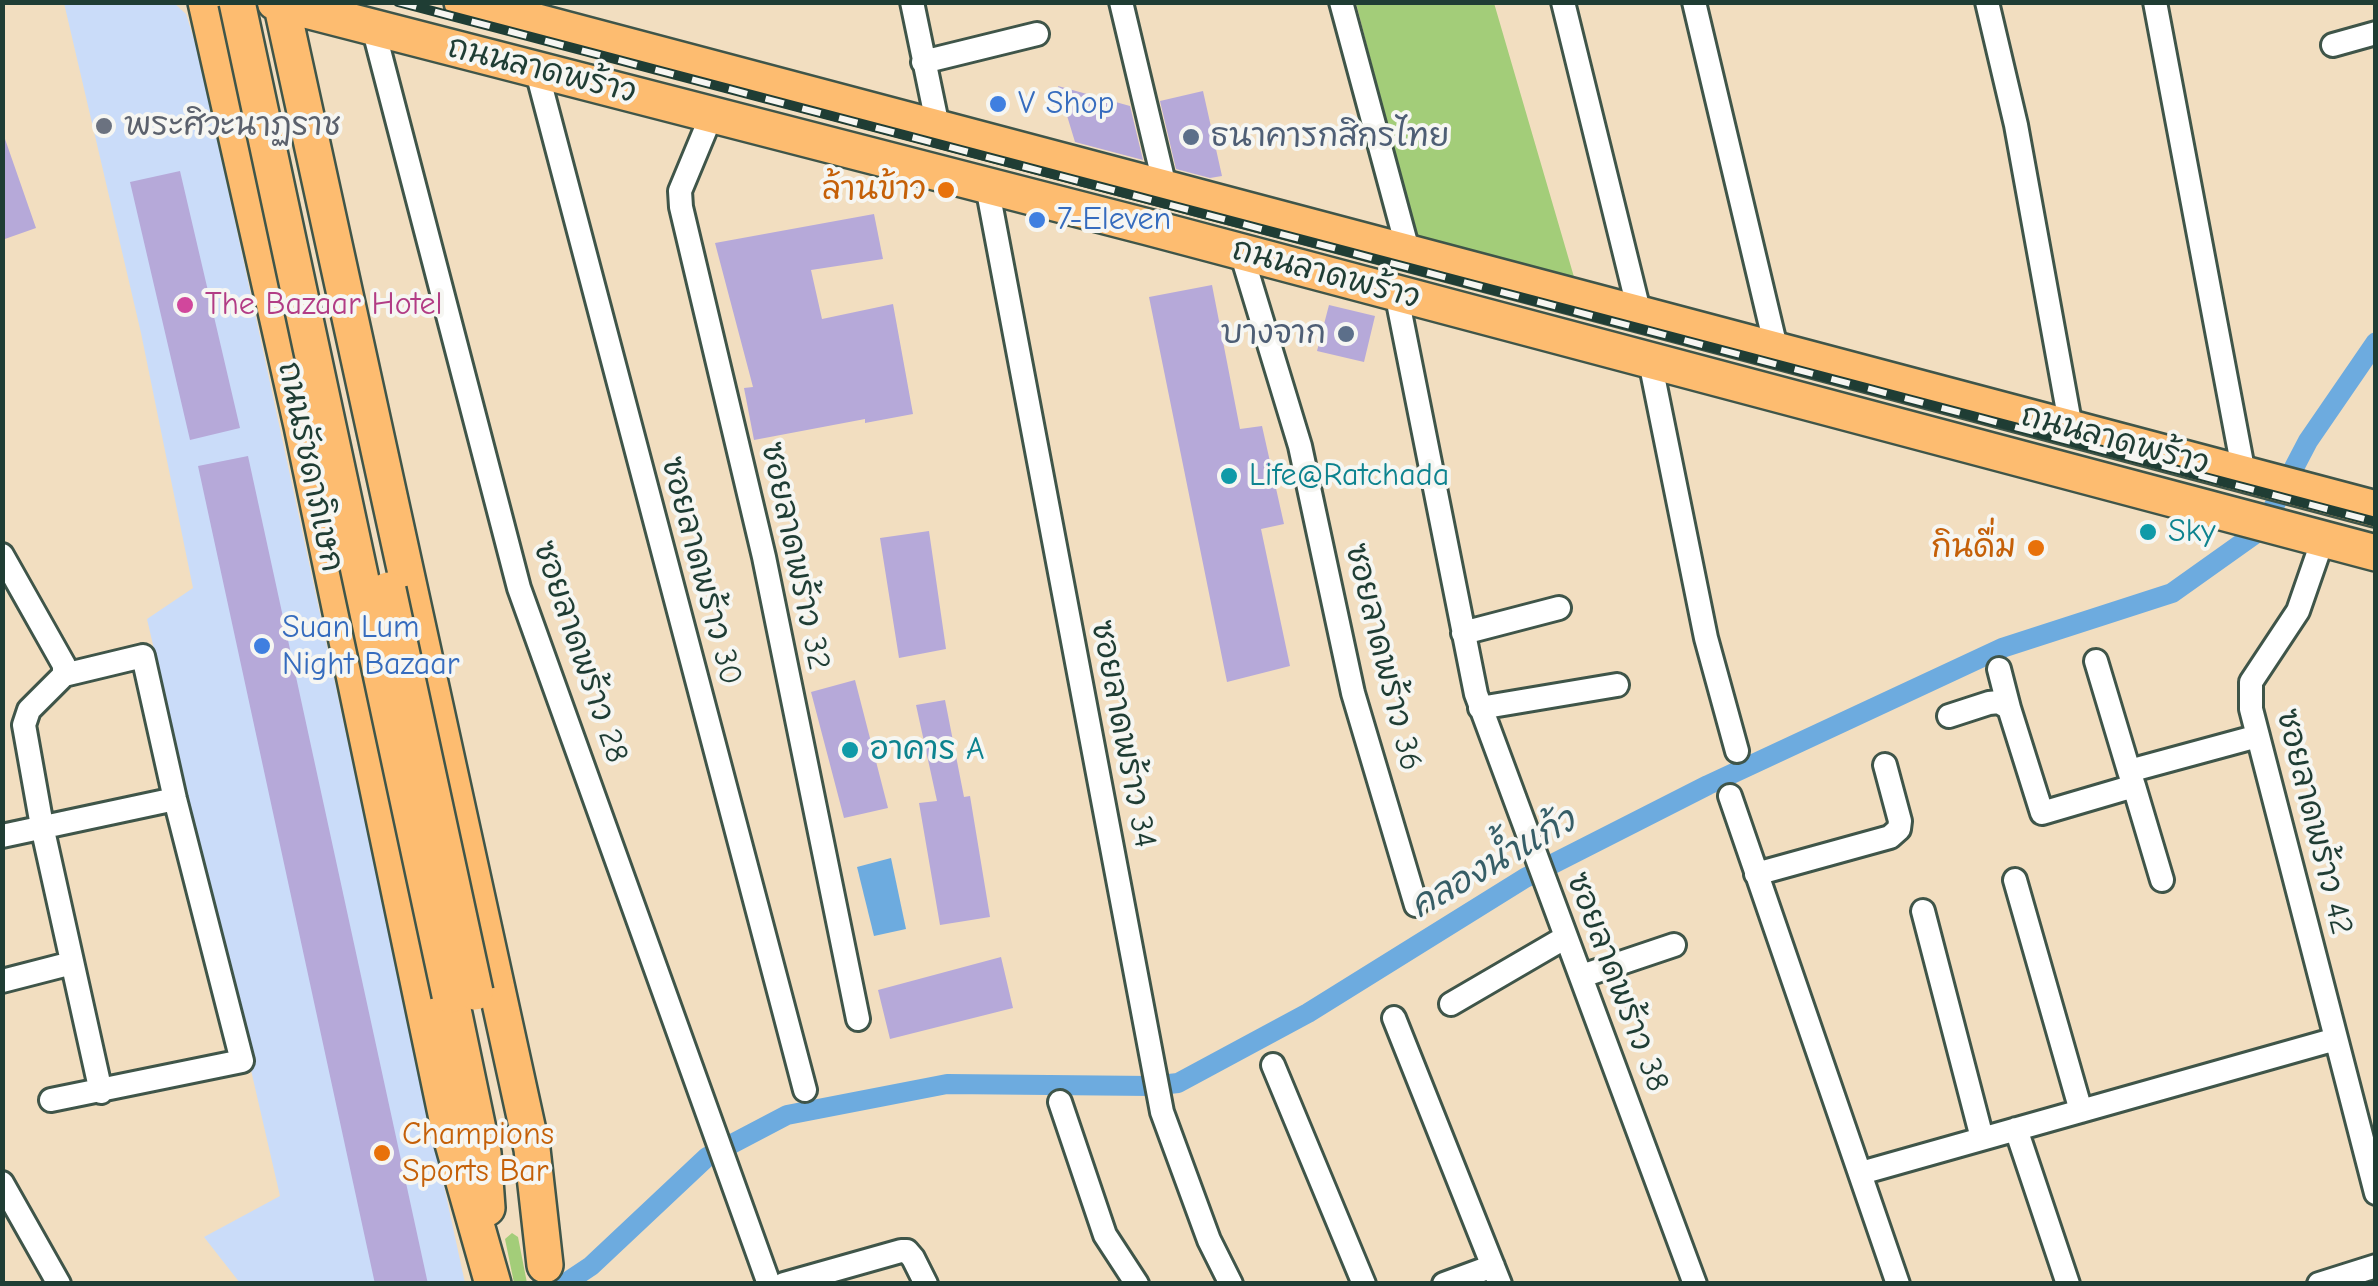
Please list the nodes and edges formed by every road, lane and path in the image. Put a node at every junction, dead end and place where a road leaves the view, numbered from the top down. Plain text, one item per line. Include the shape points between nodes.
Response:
1 (206, 2) edge
2 (237, 2) edge
3 (462, 2) edge
4 (912, 2) edge
5 (1121, 2) edge
6 (1340, 2) edge
7 (1563, 2) edge
8 (1694, 2) edge
9 (1987, 2) edge
10 (2155, 2) edge
11 (275, 3) edge
12 (373, 28) junction
13 (2376, 33) edge
14 (1037, 34) dead end
15 (2332, 45) dead end
16 (924, 62) junction
17 (536, 68) junction
18 (712, 114) junction
19 (938, 127) junction
20 (987, 186) junction
21 (1165, 188) junction
22 (1240, 252) junction
23 (1409, 254) junction
24 (1396, 292) junction
25 (1640, 315) junction
26 (355, 340) junction
27 (1777, 352) junction
28 (287, 357) junction
29 (1650, 361) junction
30 (2070, 428) junction
31 (2118, 442) junction
32 (2251, 476) junction
33 (2107, 482) junction
34 (2376, 509) edge
35 (397, 534) junction
36 (2323, 539) junction
37 (328, 549) junction
38 (2376, 553) edge
39 (2, 555) edge
40 (1559, 608) dead end
41 (1463, 633) junction
42 (2096, 661) dead end
43 (1999, 670) dead end
44 (64, 675) junction
45 (1616, 684) dead end
46 (1480, 708) junction
47 (2010, 708) junction
48 (1949, 716) dead end
49 (2258, 736) junction
50 (1736, 751) dead end
51 (1885, 765) dead end
52 (2132, 779) junction
53 (1730, 796) dead end
54 (175, 799) junction
55 (42, 826) junction
56 (2, 836) edge
57 (1756, 874) junction
58 (2015, 880) dead end
59 (2162, 880) dead end
60 (1416, 904) dead end
61 (1923, 911) dead end
62 (1566, 936) junction
63 (1674, 945) dead end
64 (72, 963) junction
65 (1582, 976) junction
66 (2, 981) edge
67 (463, 994) junction
68 (1451, 1004) dead end
69 (1394, 1018) dead end
70 (858, 1019) dead end
71 (2336, 1039) junction
72 (1273, 1065) dead end
73 (805, 1090) dead end
74 (102, 1092) junction
75 (51, 1100) dead end
76 (1060, 1102) dead end
77 (2081, 1111) junction
78 (2016, 1129) junction
79 (1982, 1138) junction
80 (1861, 1172) junction
81 (2, 1183) edge
82 (2376, 1192) edge
83 (2376, 1266) edge
84 (1496, 1275) edge
85 (548, 1277) edge
86 (58, 1284) edge
87 (493, 1284) edge
88 (769, 1284) edge
89 (784, 1284) edge
90 (926, 1284) edge
91 (1137, 1284) edge
92 (1231, 1284) edge
93 (1364, 1284) edge
94 (1444, 1284) edge
95 (1695, 1284) edge
96 (1898, 1284) edge
97 (2068, 1284) edge
98 (2320, 1284) edge

1 - 28 main road, ถนนรัชดาภิเษก
2 - 67 main road, ถนนรัชดาภิเษก, bridge
3 - 19 main road, ถนนลาดพร้าว
4 - 16 street
5 - 21 street
6 - 23 street
7 - 25 street
8 - 27 street
9 - 30 street
10 - 32 street
11 - 12 main road, ถนนลาดพร้าว
11 - 26 main road, ถนนรัชดาภิเษก
11 - 67 main road, ถนนรัชดาภิเษก, bridge
12 - 17 main road, ถนนลาดพร้าว
12 - 88 street, ซอยลาดพร้าว 28 via 520,588
13 - 15 street
14 - 16 street
16 - 19 street
17 - 18 main road, ถนนลาดพร้าว
17 - 73 street, ซอยลาดพร้าว 30
18 - 20 main road, ถนนลาดพร้าว
18 - 70 street, ซอยลาดพร้าว 32 via 680,191 681,208 764,557
19 - 21 main road, ถนนลาดพร้าว
20 - 22 main road, ถนนลาดพร้าว
20 - 92 street, ซอยลาดพร้าว 34 via 1162,1112
21 - 23 main road, ถนนลาดพร้าว
22 - 24 main road, ถนนลาดพร้าว
22 - 60 street, ซอยลาดพร้าว 36 via 1300,446 1353,693
23 - 25 main road, ถนนลาดพร้าว
24 - 29 main road, ถนนลาดพร้าว
24 - 41 street, ซอยลาดพร้าว 38
25 - 27 main road, ถนนลาดพร้าว
26 - 28 main road via 337,325 315,326 296,336
26 - 35 main road, ถนนรัชดาภิเษก
27 - 30 main road, ถนนลาดพร้าว
28 - 37 main road, ถนนรัชดาภิเษก
29 - 33 main road, ถนนลาดพร้าว
29 - 50 street
30 - 31 main road, ถนนลาดพร้าว
31 - 32 main road, ถนนลาดพร้าว
31 - 33 main road
32 - 34 main road, ถนนลาดพร้าว
33 - 36 main road, ถนนลาดพร้าว
35 - 37 main road via 377,515 366,514 337,525
35 - 85 main road, ถนนรัชดาภิเษก via 532,1149
36 - 38 main road, ถนนลาดพร้าว
36 - 49 street, ซอยลาดพร้าว 42 via 2298,611 2251,682
37 - 87 main road, ถนนรัชดาภิเษก via 450,1132
39 - 44 street
40 - 41 street
41 - 46 street, ซอยลาดพร้าว 38
42 - 52 street
43 - 47 street
44 - 54 street via 143,656
44 - 55 street via 24,717
45 - 46 street
46 - 62 street, ซอยลาดพร้าว 38
47 - 48 street via 1989,702
47 - 52 street via 2042,813
49 - 52 street
49 - 71 street, ซอยลาดพร้าว 42
51 - 57 street via 1900,821 1890,838
52 - 59 street
53 - 57 street
54 - 55 street
54 - 74 street via 242,1061
55 - 56 street
55 - 64 street
57 - 80 street
58 - 77 street
61 - 79 street
62 - 65 street, ซอยลาดพร้าว 38
62 - 68 street
63 - 65 street
64 - 66 street
64 - 74 street
65 - 95 street, ซอยลาดพร้าว 38
67 - 85 main road, ถนนรัชดาภิเษก
67 - 87 main road, ถนนรัชดาภิเษก
69 - 84 street
71 - 77 street
71 - 82 street, ซอยลาดพร้าว 42
72 - 93 street
74 - 75 street
76 - 91 street via 1105,1235
77 - 78 street
78 - 79 street
78 - 97 street
79 - 80 street
80 - 96 street
81 - 86 street
83 - 98 street
84 - 94 street
89 - 90 street via 901,1251 908,1251

